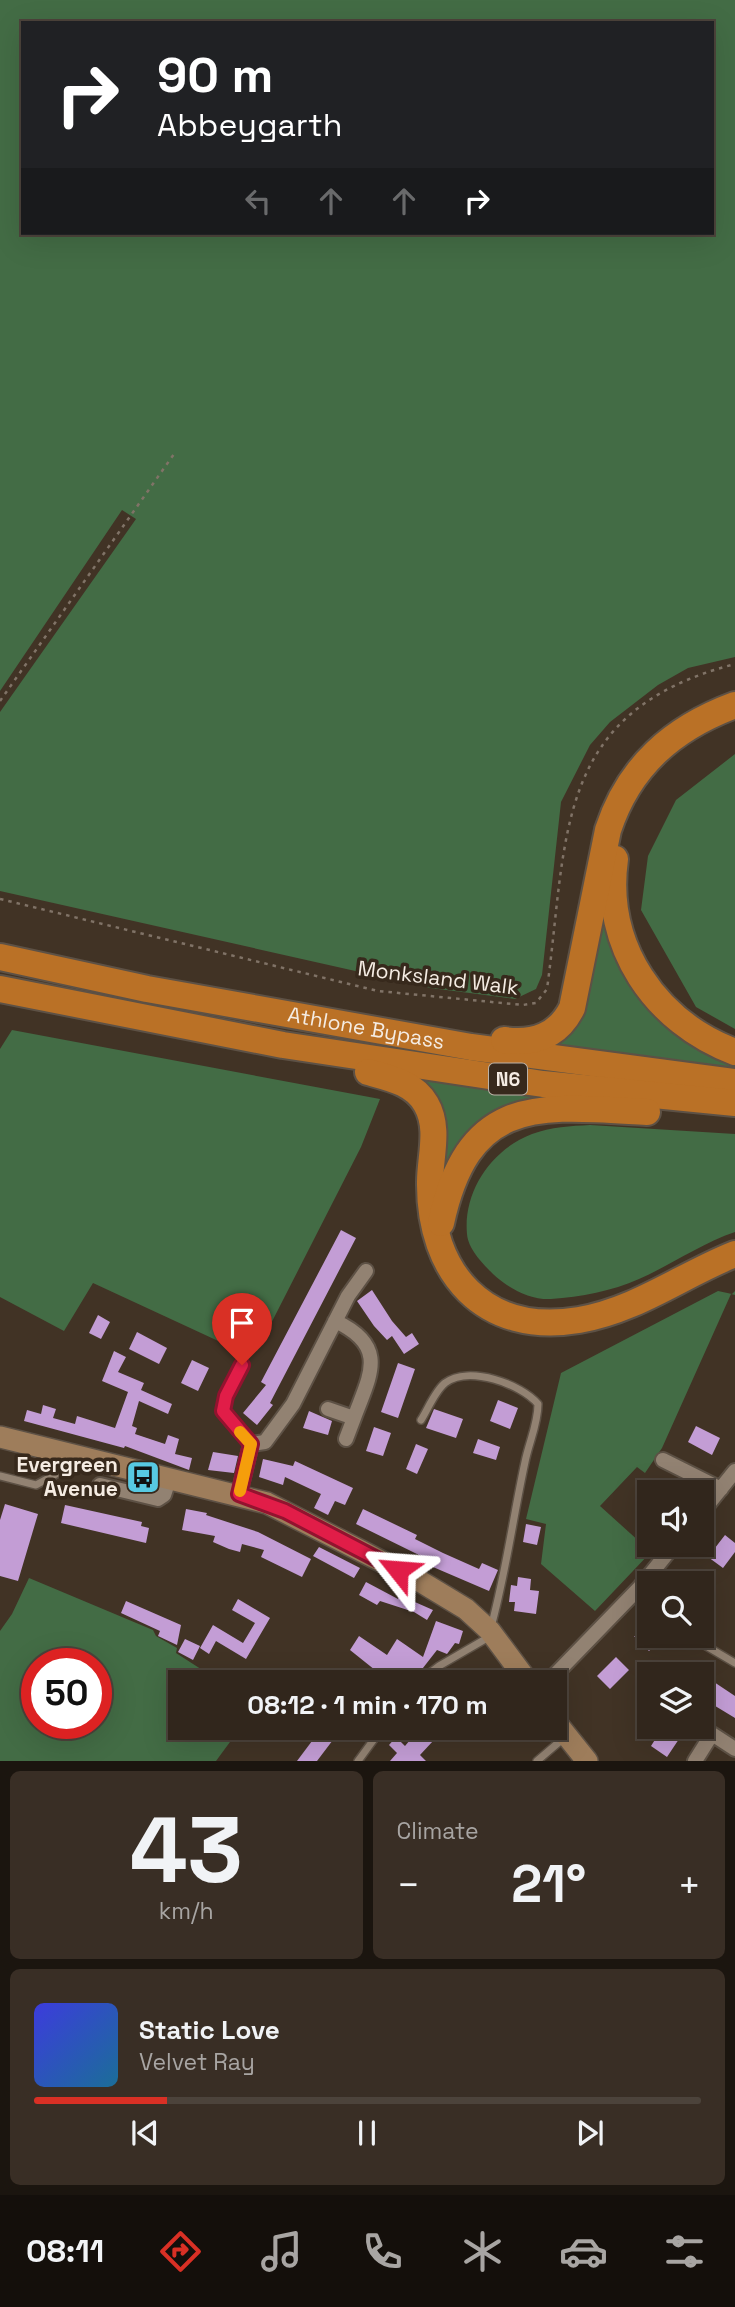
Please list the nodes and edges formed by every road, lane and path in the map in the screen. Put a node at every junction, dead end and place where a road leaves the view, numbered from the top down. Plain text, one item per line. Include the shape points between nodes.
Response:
1 (174, 454) dead end
2 (735, 664) edge
3 (0, 701) edge
4 (735, 705) edge
5 (735, 720) edge
6 (0, 899) edge
7 (0, 957) edge
8 (0, 989) edge
9 (419, 1038) junction
10 (283, 1045) junction
11 (735, 1052) edge
12 (735, 1082) edge
13 (735, 1103) edge
14 (735, 1110) edge
15 (438, 1242) junction
16 (735, 1254) edge
17 (366, 1271) dead end
18 (335, 1321) junction
19 (242, 1365) dead end
20 (328, 1409) dead end
21 (354, 1418) junction
22 (421, 1420) dead end
23 (0, 1437) edge
24 (346, 1439) dead end
25 (251, 1444) junction
26 (77, 1455) junction
27 (663, 1460) dead end
28 (735, 1471) edge
29 (0, 1476) edge
30 (170, 1477) junction
31 (100, 1485) dead end
32 (721, 1489) junction
33 (239, 1494) junction
34 (714, 1497) edge
35 (664, 1557) edge
36 (492, 1633) junction
37 (710, 1648) edge
38 (735, 1663) edge
39 (433, 1670) edge
40 (519, 1670) edge
41 (560, 1670) edge
42 (714, 1734) edge
43 (567, 1737) edge
44 (704, 1739) edge
45 (373, 1740) edge
46 (554, 1740) edge
47 (735, 1748) edge
48 (543, 1759) edge
49 (358, 1761) edge
50 (587, 1761) edge
51 (695, 1761) edge

1 - 3 path
2 - 6 path, Monksland Walk via 683,680 643,702 605,740 582,778 568,821 547,989 536,1003 523,1006 378,991
4 - 9 highway via 687,726 659,747 625,789 608,830 578,989 564,1024 539,1039 516,1042 463,1035
5 - 11 highway via 694,738 656,769 626,819 613,870 620,930 627,955 643,983 667,1012 691,1031
7 - 9 highway, Athlone Bypass / N6 via 147,989
8 - 10 highway, Athlone Bypass / N6
9 - 12 highway, Athlone Bypass / N6
10 - 13 highway, Athlone Bypass / N6 via 543,1084
10 - 15 highway via 387,1077 420,1094 434,1132 430,1184
14 - 15 highway via 678,1114 554,1107 530,1110 491,1130 460,1163 447,1196
15 - 16 highway via 455,1278 485,1305 531,1322 553,1323 614,1311
17 - 18 street
18 - 21 street via 353,1331 372,1356 372,1372
18 - 25 street via 284,1420 268,1439
19 - 25 lane via 223,1411
20 - 21 street
21 - 24 street
22 - 36 lane via 445,1383 459,1377 477,1376 510,1385 531,1395 538,1404
23 - 26 main road
25 - 33 street
26 - 29 lane via 36,1485
26 - 30 main road
27 - 32 street
28 - 32 street
30 - 31 street via 158,1499
30 - 33 main road
32 - 34 street
33 - 36 main road via 285,1511 418,1580 466,1609
35 - 41 street
36 - 39 lane
36 - 40 main road
37 - 38 lane
42 - 47 street
43 - 50 main road
44 - 51 street
45 - 49 lane
46 - 48 lane

